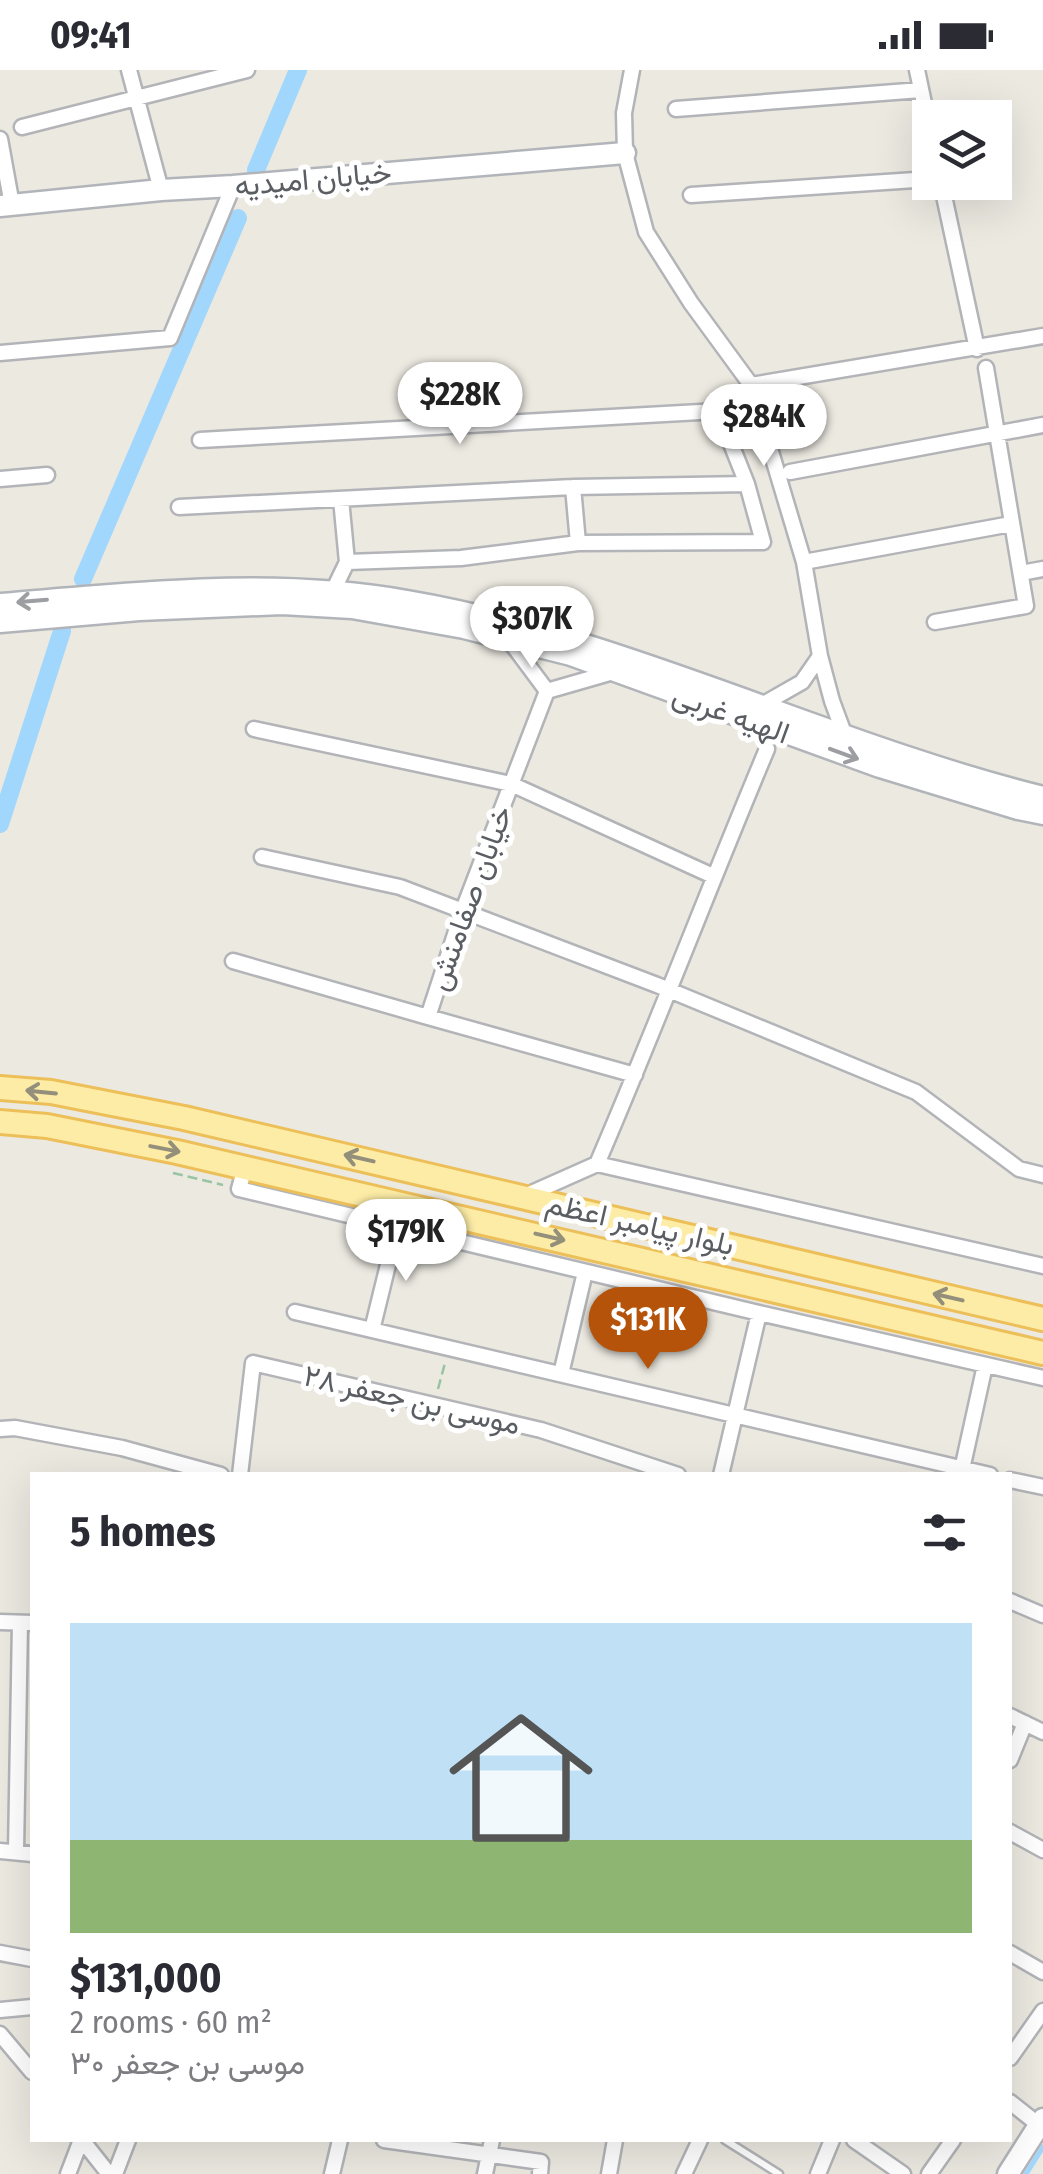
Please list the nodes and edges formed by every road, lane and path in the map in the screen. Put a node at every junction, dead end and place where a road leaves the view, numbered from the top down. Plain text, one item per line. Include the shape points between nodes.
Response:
1 (129, 70) edge
2 (247, 70) edge
3 (632, 70) edge
4 (916, 70) edge
5 (921, 90) junction
6 (136, 98) junction
7 (923, 100) edge
8 (676, 109) dead end
9 (22, 127) dead end
10 (0, 139) edge
11 (625, 153) junction
12 (912, 180) edge
13 (233, 186) junction
14 (161, 190) junction
15 (691, 194) dead end
16 (945, 200) edge
17 (6, 206) edge
18 (1043, 336) edge
19 (977, 349) junction
20 (0, 353) edge
21 (986, 368) dead end
22 (751, 385) junction
23 (1043, 425) edge
24 (996, 434) junction
25 (200, 440) dead end
26 (790, 472) dead end
27 (47, 475) dead end
28 (0, 479) edge
29 (746, 484) junction
30 (573, 487) junction
31 (341, 499) junction
32 (179, 506) dead end
33 (1011, 524) junction
34 (578, 543) junction
35 (346, 562) junction
36 (804, 562) junction
37 (1043, 569) edge
38 (1021, 573) junction
39 (333, 590) junction
40 (0, 604) edge
41 (0, 622) edge
42 (935, 622) dead end
43 (509, 640) junction
44 (820, 656) junction
45 (614, 671) junction
46 (547, 691) junction
47 (759, 706) junction
48 (254, 729) dead end
49 (845, 736) junction
50 (767, 749) dead end
51 (511, 784) junction
52 (1043, 797) edge
53 (1043, 814) edge
54 (262, 857) dead end
55 (713, 876) junction
56 (463, 910) junction
57 (232, 962) dead end
58 (668, 990) junction
59 (428, 1016) junction
60 (635, 1075) junction
61 (0, 1088) edge
62 (0, 1122) edge
63 (596, 1164) junction
64 (245, 1167) junction
65 (1043, 1175) edge
66 (525, 1197) junction
67 (397, 1228) junction
68 (1043, 1266) edge
69 (584, 1272) junction
70 (295, 1312) dead end
71 (759, 1314) junction
72 (1043, 1319) edge
73 (372, 1330) junction
74 (448, 1348) junction
75 (1043, 1353) edge
76 (985, 1364) junction
77 (560, 1374) junction
78 (1043, 1378) edge
79 (434, 1405) junction
80 (734, 1415) junction
81 (0, 1429) edge
82 (210, 1472) edge
83 (240, 1472) edge
84 (669, 1472) edge
85 (722, 1472) edge
86 (962, 1472) edge
87 (1012, 1480) edge
88 (1043, 1488) edge
89 (1012, 1602) edge
90 (1043, 1615) edge
91 (0, 1622) edge
92 (26, 1623) edge
93 (26, 1687) edge
94 (1012, 1717) edge
95 (1025, 1723) junction
96 (1043, 1732) edge
97 (1012, 1755) edge
98 (25, 1758) edge
99 (1012, 1833) edge
100 (1043, 1850) edge
101 (8, 1851) edge
102 (0, 1953) edge
103 (1012, 1954) edge
104 (30, 1959) edge
105 (1043, 1972) edge
106 (30, 2007) edge
107 (0, 2010) edge
108 (1043, 2011) edge
109 (0, 2034) edge
110 (1012, 2055) edge
111 (30, 2070) edge
112 (1012, 2103) edge
113 (1041, 2122) edge
114 (80, 2142) edge
115 (83, 2142) edge
116 (127, 2142) edge
117 (340, 2142) edge
118 (410, 2142) edge
119 (615, 2142) edge
120 (699, 2142) edge
121 (728, 2142) edge
122 (831, 2142) edge
123 (857, 2142) edge
124 (952, 2142) edge
125 (490, 2148) edge
126 (541, 2168) edge
127 (68, 2174) edge
128 (112, 2174) edge
129 (332, 2174) edge
130 (485, 2174) edge
131 (609, 2174) edge
132 (684, 2174) edge
133 (779, 2174) edge
134 (818, 2174) edge
135 (902, 2174) edge
136 (929, 2174) edge
137 (1008, 2174) edge

1 - 6 street
2 - 6 street
3 - 11 street
4 - 5 street
5 - 7 street
5 - 8 street
6 - 9 street
6 - 14 street
10 - 17 street
11 - 13 street, خیابان امیدیه
11 - 22 street via 646,232
12 - 15 street
13 - 14 street, خیابان امیدیه
13 - 20 street via 170,338
14 - 17 street, خیابان امیدیه
16 - 19 street
18 - 19 street
19 - 22 street
21 - 24 street
22 - 36 street
23 - 24 street
24 - 26 street
24 - 33 street
25 - 29 street via 718,411
27 - 28 street
29 - 30 street
29 - 34 street via 763,542
30 - 31 street
30 - 34 street
31 - 32 street
31 - 35 street
33 - 36 street
33 - 38 street
34 - 35 street via 461,558
35 - 39 street
36 - 44 street
37 - 38 street
38 - 42 street via 1026,606
39 -> 40 street, الهیه غربی via 168,591
39 - 47 street, الهیه غربی via 500,621
41 - 43 street, الهیه غربی via 282,604 352,608
43 - 45 street, الهیه غربی
43 - 46 street
44 - 47 street via 802,682
44 - 49 street
45 - 46 street
45 -> 53 street, الهیه غربی via 880,768
46 - 51 street, خیابان صفامنش
47 - 49 street, الهیه غربی
48 - 51 street
49 - 52 street, الهیه غربی
50 - 55 street
51 - 55 street
51 - 56 street, خیابان صفامنش
54 - 56 street via 400,888
55 - 58 street
56 - 58 street
56 - 59 street, خیابان صفامنش
57 - 59 street
58 - 60 street
58 - 65 street via 916,1092 1019,1169
59 - 60 street, خیابان صفامنش
60 - 63 street
66 -> 61 main road, بلوار پیامبر اعظم via 184,1118
62 -> 64 main road, بلوار پیامبر اعظم
63 - 66 street
63 - 68 street
64 - 67 street via 239,1189
64 -> 75 main road, بلوار پیامبر اعظم
72 -> 66 main road, بلوار پیامبر اعظم
67 - 69 street
67 - 73 street
69 - 71 street
69 - 77 street
70 - 73 street
71 - 76 street
71 - 80 street
73 - 74 street
74 - 77 street
74 - 79 path
76 - 78 street
76 - 86 street
77 - 80 street
79 - 83 street, موسی بن جعفر ۲۸ via 253,1362
79 - 84 street, موسی بن جعفر ۲۸ via 541,1430
80 - 85 street
80 - 86 street
81 - 82 street via 122,1448
87 - 88 street
89 - 90 street
91 - 92 street
92 - 93 street
93 - 98 street
94 - 95 street
95 - 96 street
95 - 97 street
98 - 101 street
99 - 100 street
102 - 104 street
103 - 105 street
106 - 107 street
108 - 110 street
109 - 111 street
112 - 113 street
113 - 137 street
114 - 127 street
115 - 128 street
116 - 128 street
117 - 129 street
118 - 125 street
119 - 131 street
120 - 132 street
121 - 133 lane
122 - 134 street
123 - 135 street
124 - 136 street
125 - 126 street
125 - 130 street

